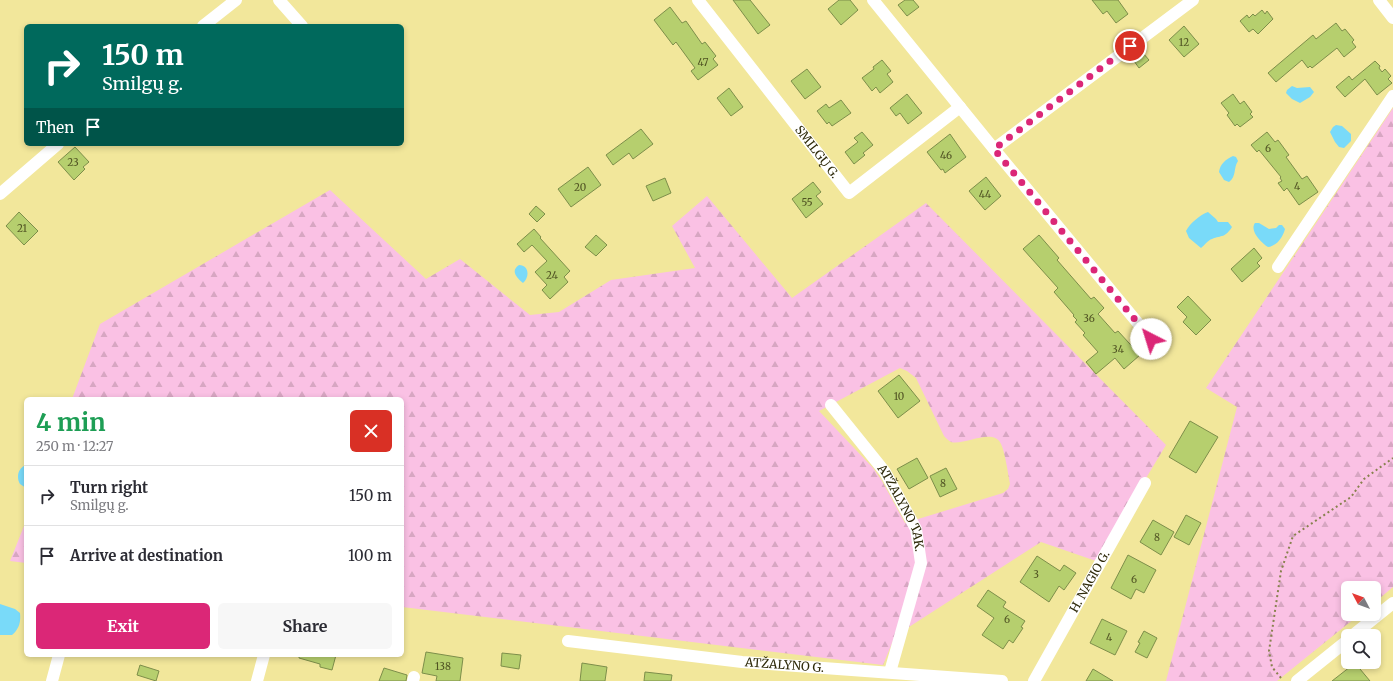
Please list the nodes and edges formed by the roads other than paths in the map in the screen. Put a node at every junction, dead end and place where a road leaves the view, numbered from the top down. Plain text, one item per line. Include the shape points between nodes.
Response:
1 (236, 0) edge
2 (279, 0) edge
3 (698, 0) edge
4 (873, 0) edge
5 (1193, 0) edge
6 (1379, 0) edge
7 (1393, 18) edge
8 (206, 24) edge
9 (300, 24) edge
10 (1393, 96) edge
11 (960, 107) junction
12 (56, 146) edge
13 (994, 149) junction
14 (0, 194) edge
15 (1278, 267) dead end
16 (1151, 339) dead end
17 (831, 405) dead end
18 (1145, 483) dead end
19 (1393, 603) edge
20 (1361, 629) edge
21 (568, 641) dead end
22 (1341, 646) edge
23 (58, 657) edge
24 (263, 657) edge
25 (890, 672) junction
26 (52, 681) edge
27 (257, 681) edge
28 (1002, 681) edge
29 (1034, 681) edge
30 (1297, 681) edge

1 - 8 street
2 - 9 street
3 - 11 street, SMILGŲ G. via 849,193
4 - 11 street
5 - 13 street
6 - 7 street
10 - 15 street
11 - 13 street
12 - 14 street
13 - 16 street
17 - 25 street, ATŽALYNO TAK. via 885,472 916,529 921,563
18 - 29 street, H. NAGIO G.
19 - 20 street
21 - 25 street, ATŽALYNO G. via 742,662
22 - 30 street
23 - 26 street
24 - 27 street
25 - 28 street, ATŽALYNO G.

